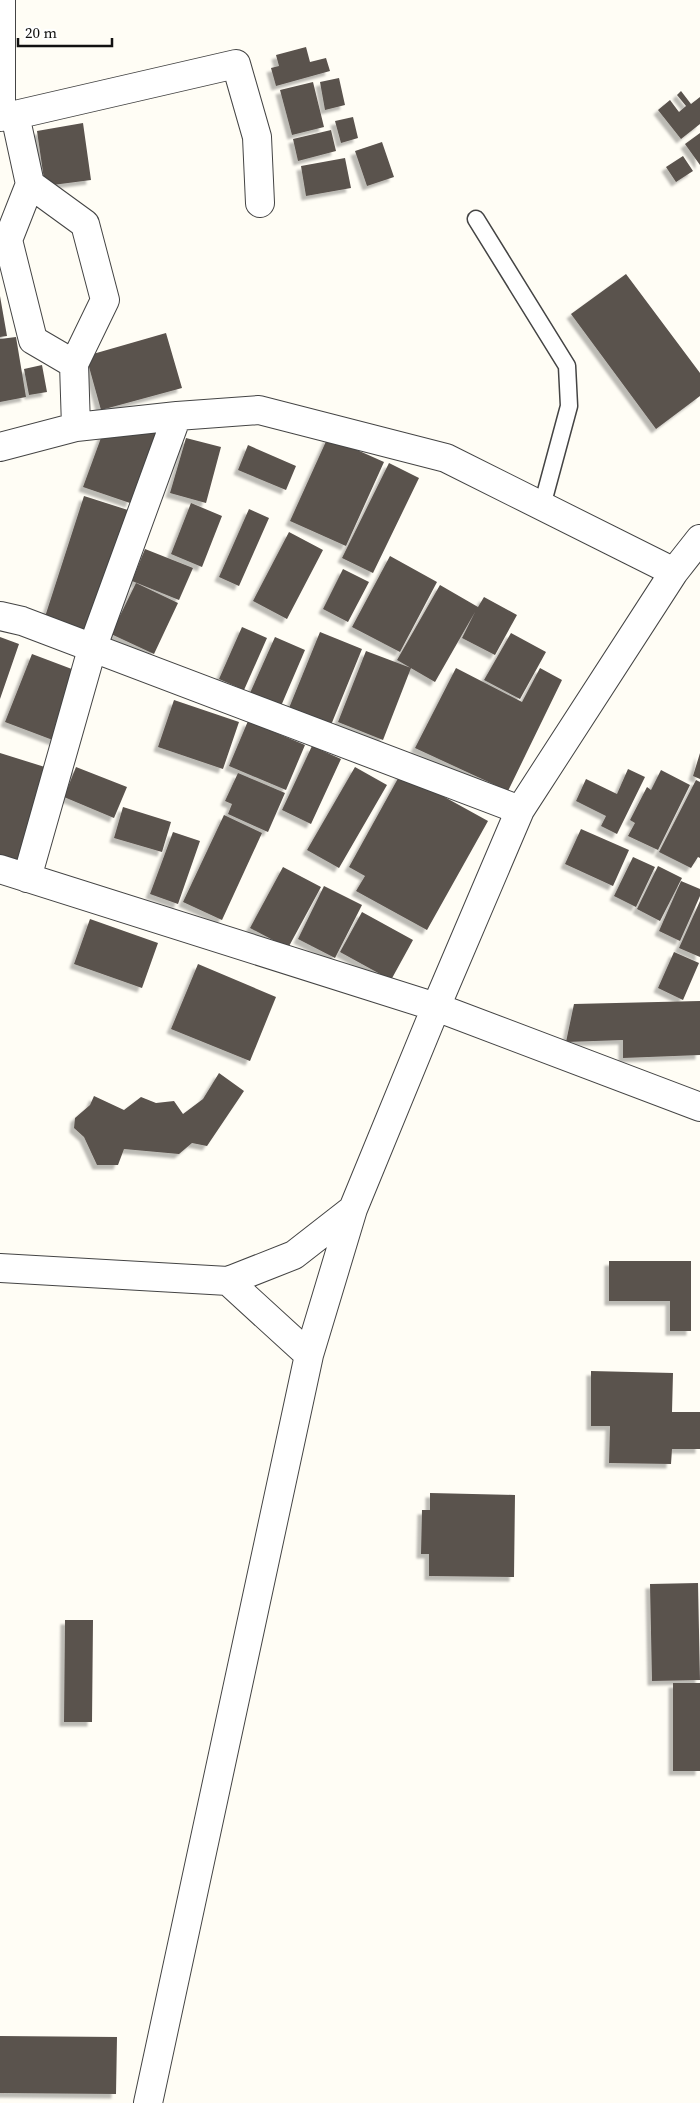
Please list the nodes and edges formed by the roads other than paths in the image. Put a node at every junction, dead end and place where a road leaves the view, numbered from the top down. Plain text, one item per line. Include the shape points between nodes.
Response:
1 (1, 0) edge
2 (6, 116) edge
3 (30, 184) junction
4 (260, 204) dead end
5 (476, 219) dead end
6 (74, 364) junction
7 (177, 416) junction
8 (76, 427) junction
9 (0, 447) edge
10 (542, 506) junction
11 (700, 539) edge
12 (674, 572) junction
13 (0, 616) edge
14 (92, 649) junction
15 (520, 810) junction
16 (0, 869) edge
17 (27, 878) junction
18 (436, 1007) junction
19 (698, 1103) edge
20 (353, 1210) junction
21 (0, 1268) edge
22 (228, 1281) junction
23 (309, 1355) junction
24 (148, 2103) edge

1 - 2 street
2 - 3 street
2 - 4 street via 236,64 257,137
3 - 6 street via 8,240 33,340
3 - 6 street via 85,224 105,300
5 - 10 lane via 567,366 569,406
6 - 8 street
7 - 8 street
7 - 10 street via 258,410 446,458
7 - 14 street
8 - 9 street
10 - 12 street
11 - 12 street
12 - 15 street
13 - 14 street via 22,621
14 - 15 street
14 - 17 street
15 - 18 street
16 - 17 street
17 - 18 street
18 - 19 street
18 - 20 street
20 - 22 street via 294,1255
20 - 23 street
21 - 22 street
22 - 23 street
23 - 24 street

